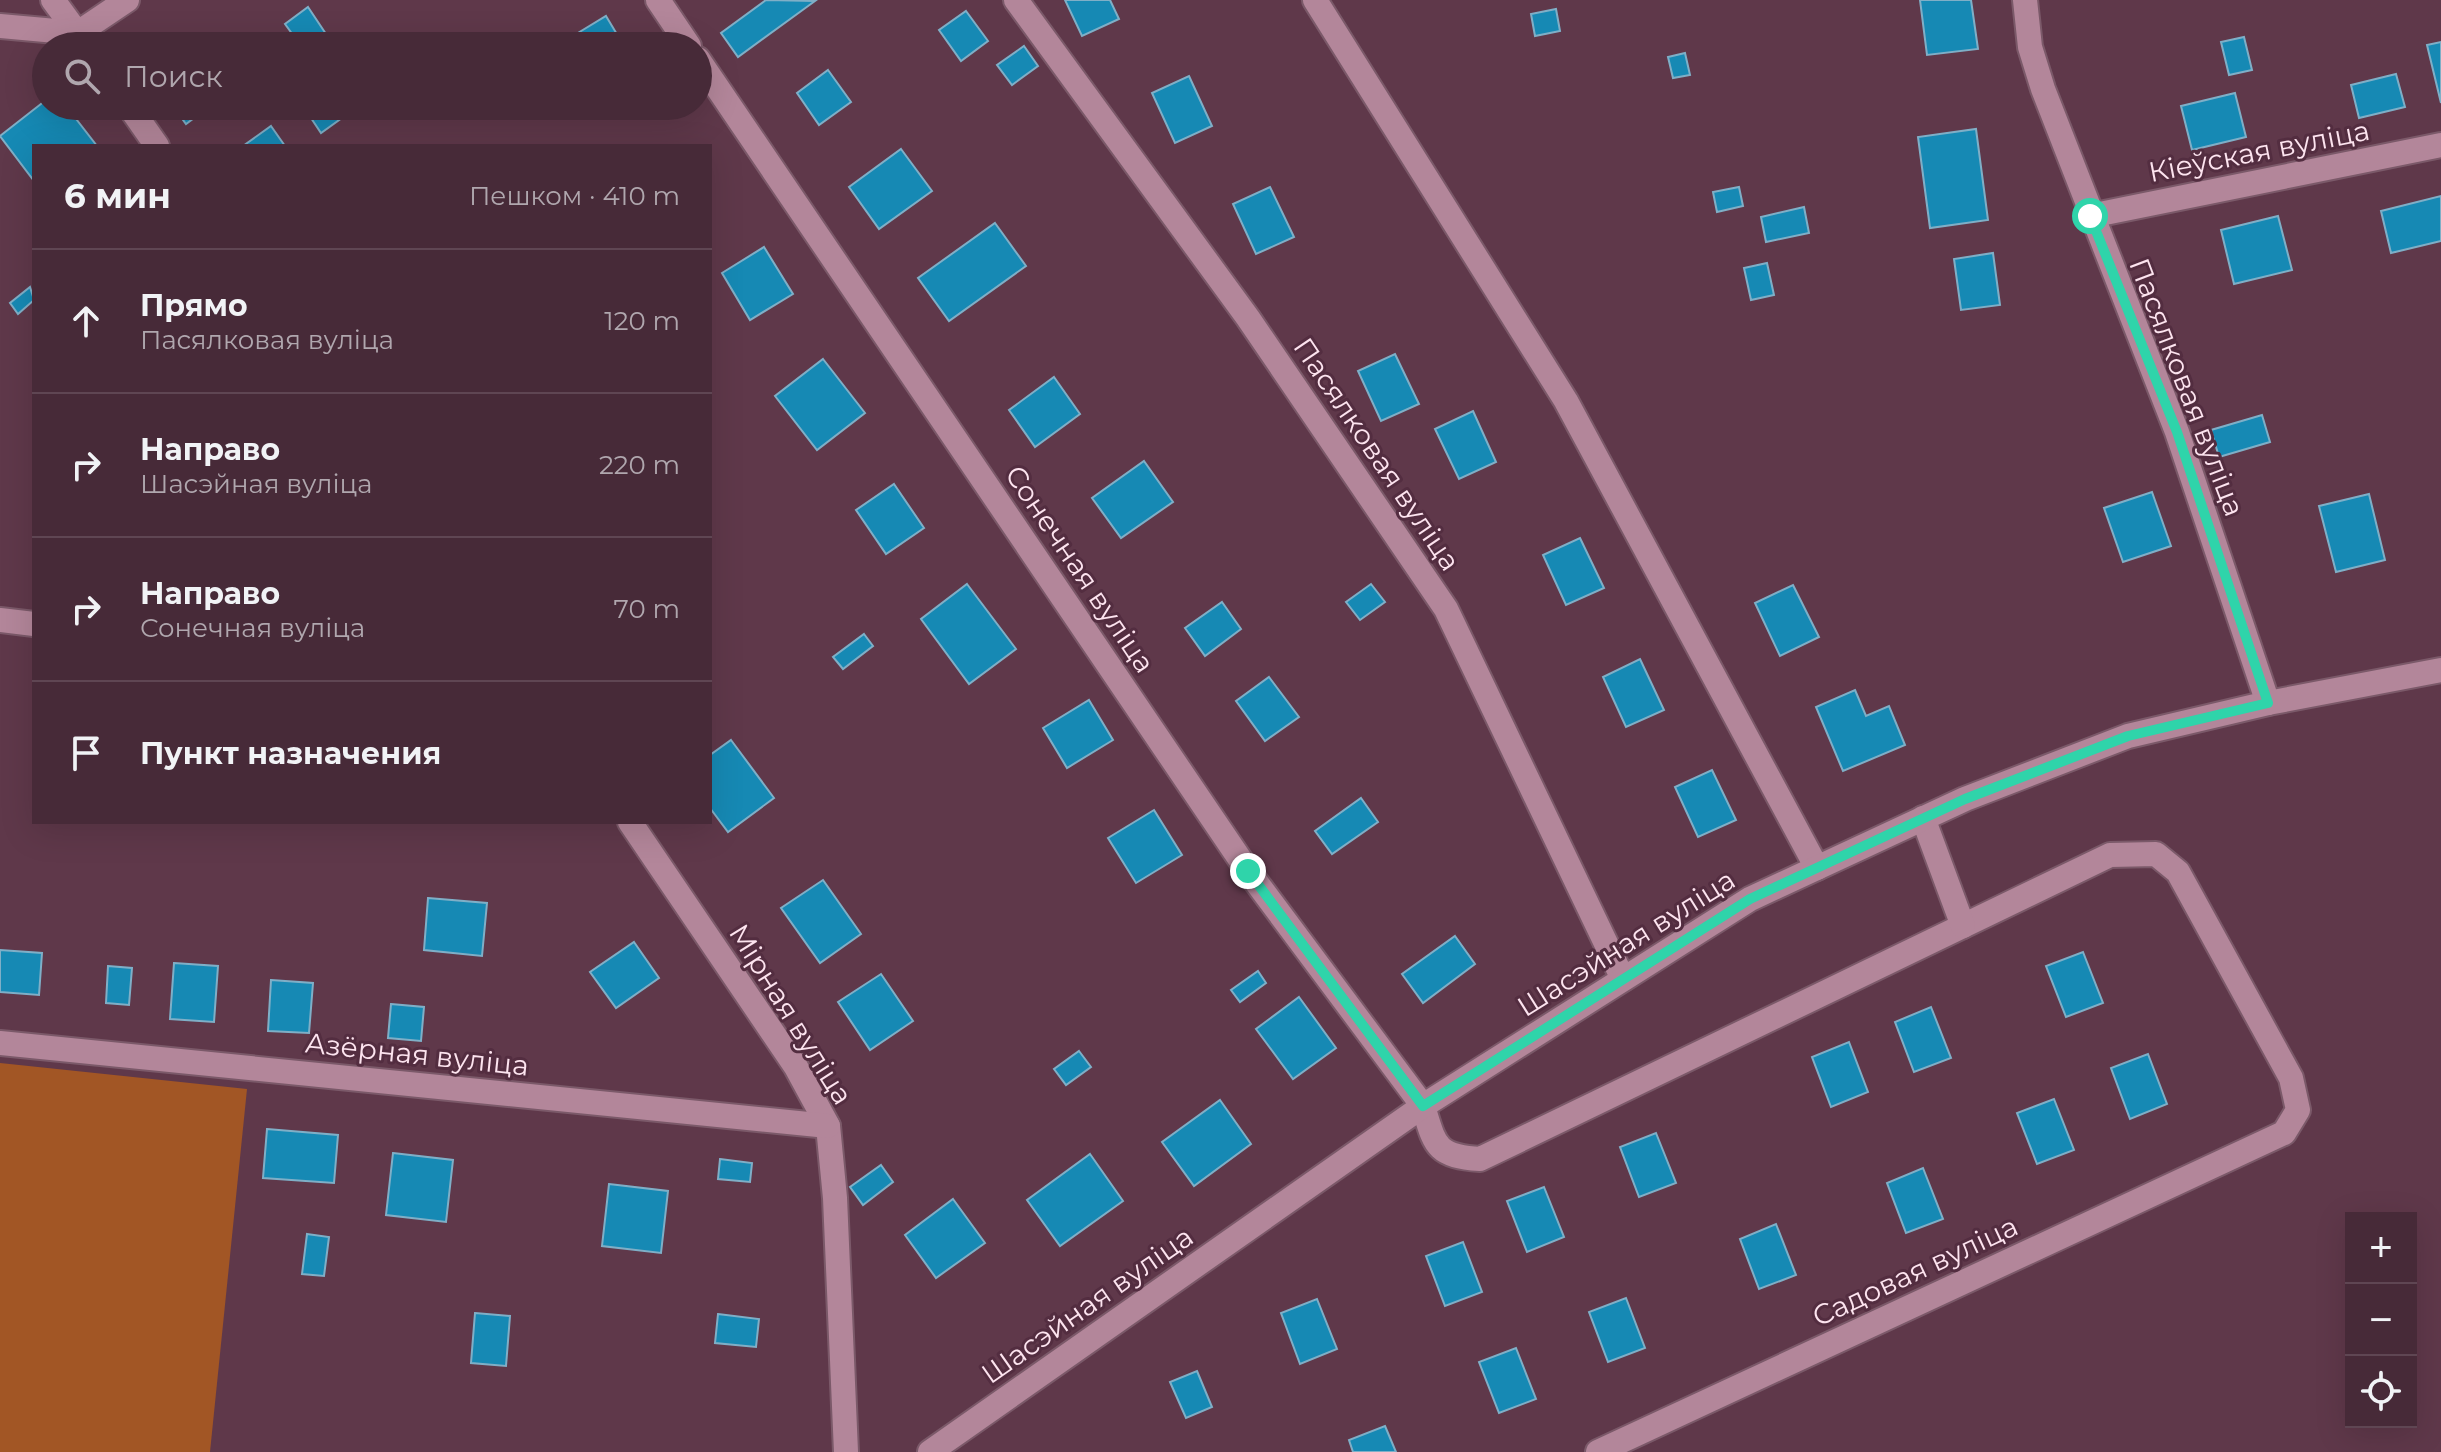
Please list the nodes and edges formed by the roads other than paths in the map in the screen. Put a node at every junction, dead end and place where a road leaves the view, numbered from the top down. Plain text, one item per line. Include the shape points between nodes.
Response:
1 (53, 0) edge
2 (127, 0) edge
3 (658, 0) edge
4 (1016, 0) edge
5 (1315, 0) edge
6 (2025, 0) edge
7 (0, 26) edge
8 (35, 32) edge
9 (76, 32) edge
10 (91, 32) edge
11 (680, 32) edge
12 (712, 80) edge
13 (139, 120) edge
14 (156, 144) edge
15 (2441, 145) edge
16 (2090, 216) junction
17 (0, 620) edge
18 (32, 624) edge
19 (2441, 670) edge
20 (2268, 703) junction
21 (1923, 818) junction
22 (631, 824) edge
23 (1817, 868) junction
24 (1963, 926) junction
25 (1623, 979) junction
26 (0, 1043) edge
27 (1423, 1106) junction
28 (828, 1126) junction
29 (846, 1452) edge
30 (930, 1452) edge
31 (1598, 1452) edge

1 - 9 street
2 - 10 street
3 - 11 street
4 - 25 street, Пасялковая вуліца via 1248,318 1446,609
5 - 23 street via 1566,401
6 - 16 street, Пасялковая вуліца via 2030,47
7 - 8 street
12 - 27 street, Сонечная вуліца via 1248,871
13 - 14 street
15 - 16 street, Кіеўская вуліца
16 - 20 street, Пасялковая вуліца via 2177,432
17 - 18 street
19 - 20 street, Шасэйная вуліца
20 - 21 street, Шасэйная вуліца via 2128,736
21 - 23 street, Шасэйная вуліца
21 - 24 street
22 - 28 street, Мірная вуліца via 796,1067
23 - 25 street, Шасэйная вуліца via 1750,899
24 - 27 street, Сонечная вуліца via 1480,1159 1453,1157 1436,1146
24 - 31 street, Садовая вуліца via 2110,855 2156,854 2178,872 2291,1078 2298,1110 2284,1133
25 - 27 street, Шасэйная вуліца
26 - 28 street, Азёрная вуліца
27 - 30 street, Шасэйная вуліца
28 - 29 street, Мірная вуліца

